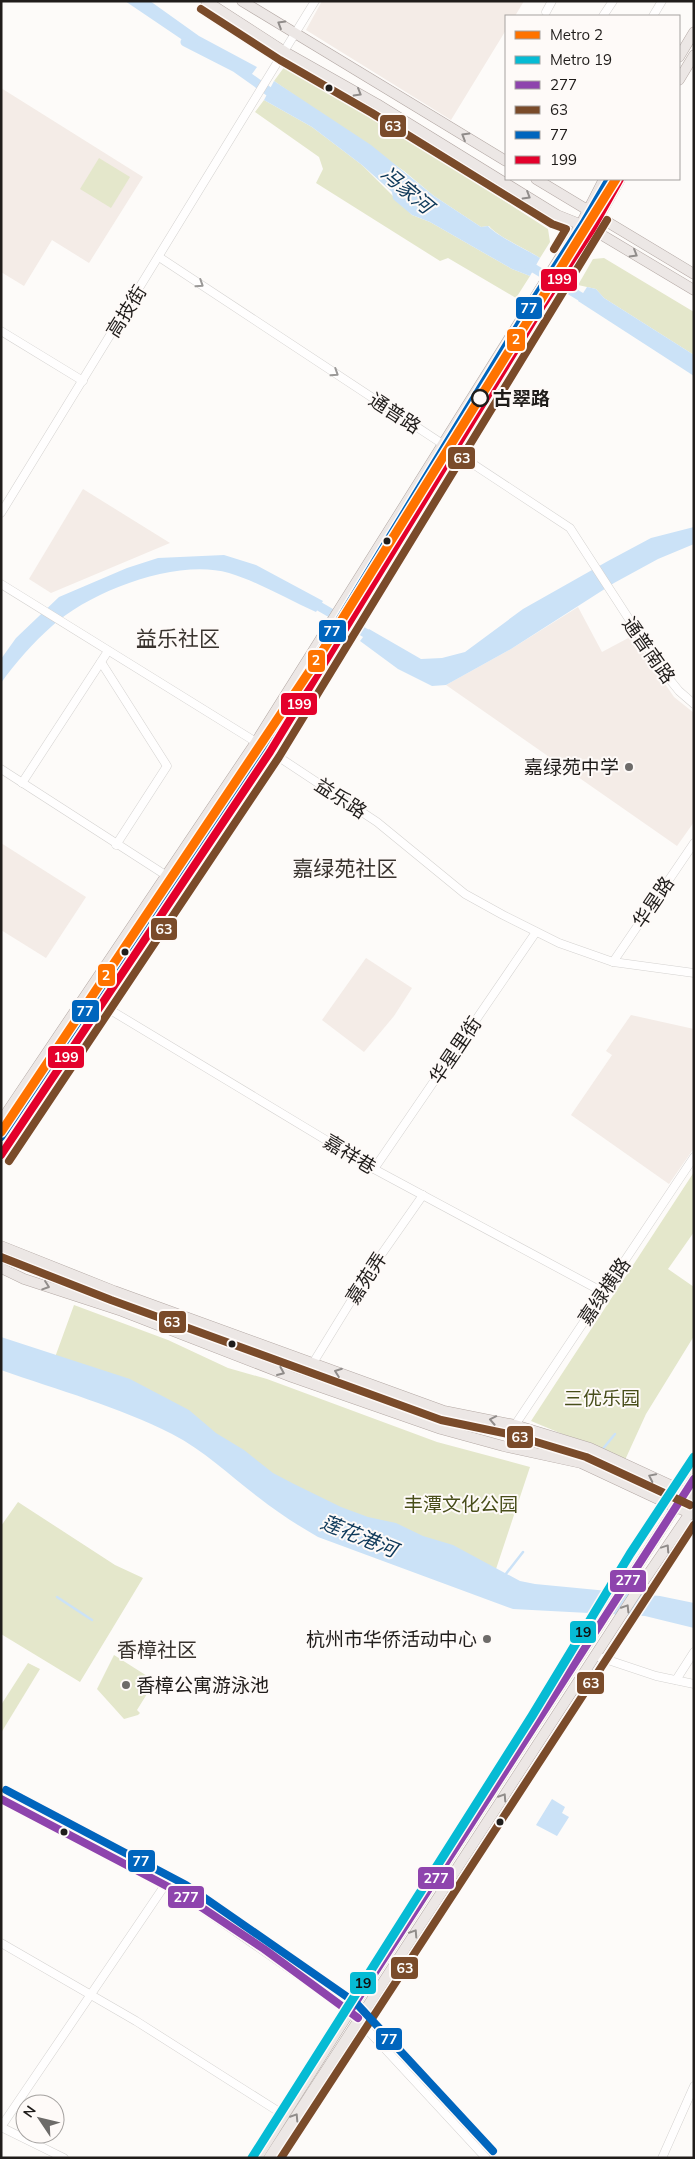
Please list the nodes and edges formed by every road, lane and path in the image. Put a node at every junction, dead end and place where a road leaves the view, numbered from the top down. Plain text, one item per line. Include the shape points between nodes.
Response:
1 (206, 1) edge
2 (242, 1) edge
3 (315, 1) edge
4 (552, 1) edge
5 (613, 1) edge
6 (662, 1) edge
7 (546, 12) dead end
8 (604, 15) edge
9 (654, 15) edge
10 (694, 32) edge
11 (296, 33) junction
12 (285, 52) junction
13 (680, 55) edge
14 (694, 55) edge
15 (680, 78) edge
16 (505, 160) edge
17 (538, 180) edge
18 (603, 180) edge
19 (619, 180) edge
20 (587, 210) junction
21 (598, 216) junction
22 (581, 224) junction
23 (592, 229) junction
24 (159, 257) junction
25 (694, 274) edge
26 (694, 290) edge
27 (1, 331) edge
28 (83, 381) junction
29 (443, 445) junction
30 (454, 451) junction
31 (1, 513) edge
32 (1, 584) edge
33 (609, 591) joint
34 (108, 651) junction
35 (101, 662) junction
36 (694, 704) edge
37 (256, 742) junction
38 (270, 752) junction
39 (1, 769) edge
40 (22, 783) junction
41 (694, 842) edge
42 (116, 844) junction
43 (167, 876) junction
44 (536, 932) junction
45 (613, 962) junction
46 (694, 973) edge
47 (102, 1005) junction
48 (1, 1121) edge
49 (1, 1155) edge
50 (694, 1157) edge
51 (374, 1169) junction
52 (423, 1195) junction
53 (1, 1246) edge
54 (1, 1268) edge
55 (603, 1292) junction
56 (313, 1363) junction
57 (514, 1425) junction
58 (694, 1479) edge
59 (689, 1495) edge
60 (675, 1507) junction
61 (693, 1511) edge
62 (694, 1652) edge
63 (596, 1656) junction
64 (676, 1680) junction
65 (694, 1684) edge
66 (1, 1799) edge
67 (165, 1885) junction
68 (1, 1943) edge
69 (90, 1994) junction
70 (350, 2011) junction
71 (358, 2018) junction
72 (694, 2086) edge
73 (284, 2115) junction
74 (1, 2127) edge
75 (64, 2158) edge
76 (257, 2158) edge
77 (269, 2158) edge
78 (486, 2158) edge
79 (662, 2158) edge

1 - 12 main road
11 -> 2 main road
3 - 11 street
4 - 7 street
5 - 8 street
6 - 9 street
10 - 13 main road
11 - 12 street
16 -> 11 main road
12 -> 22 main road via 377,104 558,215
12 - 24 street, 高技街
14 - 15 main road
17 - 20 main road
18 - 20 main road
19 - 21 main road
20 - 21 main road
20 - 22 main road
21 - 23 main road
21 - 25 main road
22 - 23 main road
22 - 29 main road
23 -> 26 main road
23 - 30 main road
24 - 28 street, 高技街
24 -> 29 street, 通普路
27 - 28 street
28 - 31 street, 高技街
29 - 30 street, 通普路
29 - 37 main road
30 - 33 street, 通普路 via 570,528
30 - 38 main road
32 - 34 street, 益乐路
33 - 36 street, 通普南路 via 662,670
34 - 35 street
34 - 37 street, 益乐路
35 - 40 street
35 - 42 street via 167,766
37 - 38 street, 益乐路
37 - 43 main road
38 - 44 street, 益乐路 via 377,822 465,894
38 - 47 main road
39 - 40 street
40 - 42 street
41 - 45 street, 华星路
42 - 43 street
43 - 48 main road
44 - 45 street, 益乐路
44 - 51 street, 华星里街
45 - 46 street, 益乐路
47 - 49 main road
47 - 51 street, 嘉祥巷
50 - 55 street, 嘉绿横路
51 - 52 street, 嘉祥巷
52 - 55 street, 嘉祥巷
52 - 56 street, 嘉苑弄 via 367,1275
53 - 56 main road
54 -> 60 main road via 441,1430 581,1463
55 - 57 street, 嘉绿横路
57 -> 56 main road via 444,1411
59 -> 57 main road via 590,1448
58 - 59 main road
59 - 60 main road
60 - 61 main road
60 - 70 main road
63 -> 61 main road
62 - 64 street
63 - 64 street
71 -> 63 main road
64 - 65 street
66 - 67 street
67 - 69 street
67 - 70 street via 264,1949
68 - 69 street
69 - 73 street
69 - 74 street
70 - 71 street
70 - 73 main road
77 -> 71 main road
71 - 78 street
72 - 79 street
73 - 76 main road
74 - 75 street

